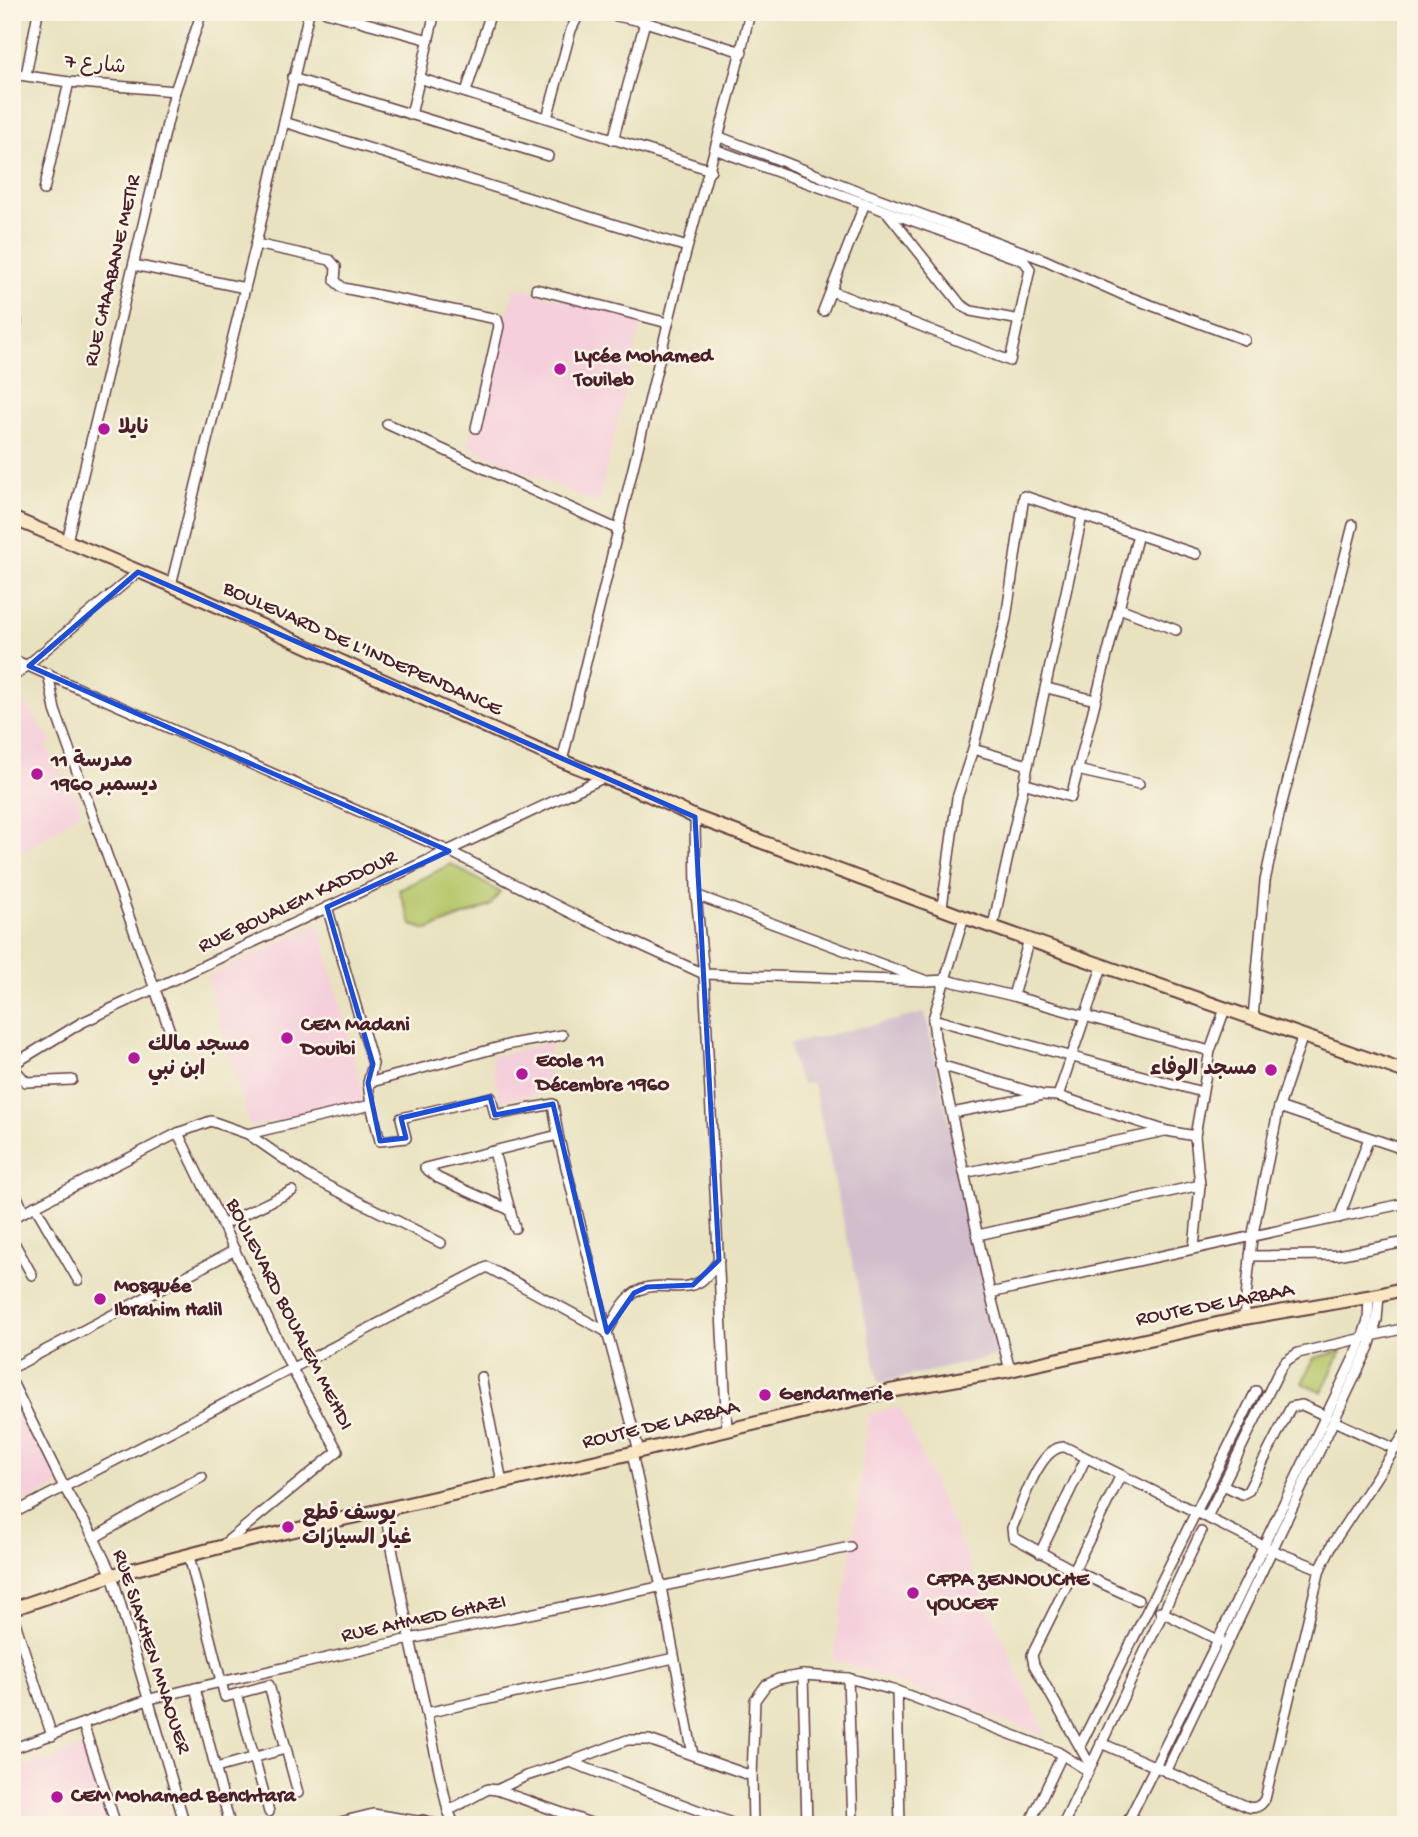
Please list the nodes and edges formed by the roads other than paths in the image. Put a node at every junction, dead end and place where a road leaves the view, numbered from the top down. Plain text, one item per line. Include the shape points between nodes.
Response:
1 (38, 12) edge
2 (202, 12) edge
3 (309, 12) edge
4 (326, 12) edge
5 (435, 12) edge
6 (491, 12) edge
7 (580, 12) edge
8 (597, 12) edge
9 (750, 12) edge
10 (645, 22) junction
11 (429, 40) junction
12 (742, 52) junction
13 (12, 74) edge
14 (26, 75) junction
15 (419, 78) junction
16 (292, 79) junction
17 (69, 82) junction
18 (175, 91) junction
19 (466, 92) junction
20 (411, 115) junction
21 (547, 118) junction
22 (284, 122) junction
23 (720, 137) junction
24 (613, 139) junction
25 (717, 149) junction
26 (548, 156) dead end
27 (711, 170) junction
28 (44, 190) dead end
29 (865, 203) junction
30 (886, 211) junction
31 (256, 244) junction
32 (687, 247) junction
33 (134, 265) junction
34 (245, 288) junction
35 (536, 289) dead end
36 (831, 291) junction
37 (823, 311) dead end
38 (1020, 320) junction
39 (17, 321) dead end
40 (668, 323) junction
41 (12, 340) edge
42 (1245, 340) dead end
43 (387, 424) dead end
44 (476, 428) dead end
45 (1082, 516) junction
46 (12, 518) edge
47 (1353, 525) dead end
48 (619, 530) junction
49 (1138, 534) junction
50 (67, 541) junction
51 (1196, 554) dead end
52 (138, 572) junction
53 (171, 585) junction
54 (1119, 608) junction
55 (1176, 630) dead end
56 (12, 659) edge
57 (29, 666) junction
58 (48, 673) junction
59 (12, 678) edge
60 (1047, 688) junction
61 (1095, 700) junction
62 (973, 749) junction
63 (562, 761) junction
64 (1028, 765) junction
65 (1077, 770) junction
66 (603, 778) junction
67 (1023, 783) junction
68 (1139, 784) dead end
69 (695, 817) junction
70 (449, 851) junction
71 (696, 895) junction
72 (327, 907) junction
73 (942, 907) junction
74 (964, 917) junction
75 (993, 926) junction
76 (1029, 939) junction
77 (1103, 964) junction
78 (704, 974) junction
79 (946, 980) junction
80 (927, 981) junction
81 (156, 990) junction
82 (1013, 996) junction
83 (1225, 1009) junction
84 (1084, 1015) junction
85 (1253, 1018) junction
86 (933, 1019) junction
87 (170, 1034) dead end
88 (562, 1035) dead end
89 (1303, 1035) junction
90 (1210, 1051) junction
91 (1071, 1058) junction
92 (940, 1065) junction
93 (12, 1066) edge
94 (1406, 1072) edge
95 (72, 1080) dead end
96 (368, 1083) junction
97 (1202, 1092) junction
98 (1042, 1096) junction
99 (1058, 1096) junction
100 (371, 1105) junction
101 (1279, 1107) junction
102 (952, 1114) junction
103 (1167, 1131) junction
104 (178, 1133) junction
105 (248, 1133) junction
106 (558, 1135) junction
107 (1195, 1136) junction
108 (1368, 1138) junction
109 (1406, 1150) edge
110 (494, 1152) junction
111 (964, 1173) junction
112 (1199, 1185) junction
113 (12, 1186) edge
114 (292, 1191) dead end
115 (1406, 1203) edge
116 (35, 1206) junction
117 (510, 1210) junction
118 (23, 1212) junction
119 (12, 1218) edge
120 (1339, 1218) junction
121 (222, 1225) junction
122 (516, 1228) dead end
123 (978, 1235) junction
124 (1252, 1238) junction
125 (12, 1239) edge
126 (1406, 1242) edge
127 (441, 1243) dead end
128 (1194, 1248) junction
129 (235, 1250) junction
130 (1250, 1255) junction
131 (719, 1260) junction
132 (32, 1275) dead end
133 (78, 1280) dead end
134 (1406, 1288) edge
135 (990, 1293) junction
136 (1374, 1296) junction
137 (1244, 1318) junction
138 (1406, 1328) edge
139 (607, 1332) junction
140 (1374, 1335) junction
141 (1363, 1337) junction
142 (12, 1368) edge
143 (292, 1369) junction
144 (1010, 1370) junction
145 (481, 1377) dead end
146 (12, 1382) edge
147 (1256, 1391) dead end
148 (1330, 1419) junction
149 (727, 1430) junction
150 (1406, 1432) edge
151 (1395, 1449) junction
152 (636, 1452) junction
153 (1086, 1458) junction
154 (1121, 1475) junction
155 (202, 1477) dead end
156 (502, 1482) junction
157 (1223, 1485) junction
158 (64, 1487) junction
159 (384, 1508) junction
160 (1196, 1512) junction
161 (12, 1514) edge
162 (1206, 1517) junction
163 (1201, 1532) dead end
164 (94, 1538) junction
165 (220, 1547) junction
166 (850, 1547) dead end
167 (1268, 1548) junction
168 (1040, 1553) junction
169 (188, 1556) junction
170 (1320, 1569) junction
171 (1073, 1570) junction
172 (112, 1576) junction
173 (662, 1587) junction
174 (1138, 1600) dead end
175 (1150, 1606) junction
176 (12, 1611) edge
177 (1163, 1613) junction
178 (410, 1639) junction
179 (1223, 1642) junction
180 (674, 1658) junction
181 (803, 1675) junction
182 (848, 1678) junction
183 (222, 1684) junction
184 (195, 1688) junction
185 (897, 1691) junction
186 (237, 1694) junction
187 (150, 1699) junction
188 (426, 1713) junction
189 (83, 1724) junction
190 (52, 1736) junction
191 (1101, 1743) junction
192 (1080, 1746) junction
193 (12, 1749) edge
194 (285, 1749) junction
195 (693, 1755) junction
196 (1062, 1755) junction
197 (254, 1759) junction
198 (570, 1762) junction
199 (1155, 1767) junction
200 (216, 1768) junction
201 (1089, 1768) junction
202 (1166, 1772) junction
203 (752, 1776) junction
204 (497, 1790) junction
205 (298, 1793) dead end
206 (448, 1811) junction
207 (269, 1812) dead end
208 (428, 1824) edge
209 (116, 1825) edge
210 (185, 1825) edge
211 (230, 1825) edge
212 (328, 1825) edge
213 (455, 1825) edge
214 (596, 1825) edge
215 (737, 1825) edge
216 (753, 1825) edge
217 (807, 1825) edge
218 (853, 1825) edge
219 (900, 1825) edge
220 (1030, 1825) edge
221 (1063, 1825) edge
222 (1126, 1825) edge

1 - 14 street
2 - 18 street, RUE CHAABANE METIR
3 - 16 street
4 - 11 street
5 - 11 street
6 - 19 street
7 - 21 street
8 - 10 street
9 - 12 street
10 - 12 street
10 - 24 street
11 - 15 street
12 - 23 street
13 - 14 street, شارع 7
14 - 17 street, شارع 7
15 - 19 street
15 - 20 street
16 - 20 street
16 - 22 street
17 - 18 street, شارع 7
17 - 28 street
18 - 33 street, RUE CHAABANE METIR
19 - 21 street
20 - 26 street
21 - 24 street
22 - 31 street
22 - 32 street
23 - 25 street
23 - 42 street
24 - 27 street
25 - 27 street
25 - 29 street
27 - 32 street
29 - 30 street
29 - 36 street
30 - 38 street via 961,305
30 - 38 street via 1027,262 1030,269
31 - 34 street
31 - 44 street via 330,260 336,267 335,281 343,288 497,319
32 - 40 street
33 - 34 street
33 - 50 street, RUE CHAABANE METIR
34 - 53 street
35 - 40 street
36 - 37 street
36 - 38 street via 1008,361
39 - 41 street
40 - 48 street
43 - 48 street
45 - 49 street
45 - 60 street
45 - 62 street via 1024,496 1006,619
46 - 50 street, BOULEVARD DE L'INDEPENDANCE
47 - 85 street via 1273,841
48 - 63 street
49 - 51 street
49 - 54 street
50 - 52 street, BOULEVARD DE L'INDEPENDANCE
52 - 53 street, BOULEVARD DE L'INDEPENDANCE
52 - 57 street
53 - 63 street, BOULEVARD DE L'INDEPENDANCE
54 - 55 street
54 - 61 street
56 - 57 street
57 - 58 street
57 - 59 street
58 - 70 street
58 - 81 street via 55,710
60 - 61 street
60 - 64 street
61 - 65 street
62 - 64 street
62 - 73 street via 957,798
63 - 66 street, BOULEVARD DE L'INDEPENDANCE
64 - 67 street
65 - 67 street via 1071,797
65 - 68 street
66 - 69 street, BOULEVARD DE L'INDEPENDANCE
66 - 70 street, RUE BOUALEM KADDOUR
67 - 75 street
69 - 71 street
69 - 73 street, BOULEVARD DE L'INDEPENDANCE
70 - 72 street, RUE BOUALEM KADDOUR
70 - 78 street
71 - 78 street
71 - 80 street
72 - 81 street, RUE BOUALEM KADDOUR
72 - 96 street via 373,1064
73 - 74 street, BOULEVARD DE L'INDEPENDANCE
74 - 75 street, BOULEVARD DE L'INDEPENDANCE
74 - 79 street
75 - 76 street, BOULEVARD DE L'INDEPENDANCE
76 - 77 street, BOULEVARD DE L'INDEPENDANCE
76 - 82 street
77 - 83 street, BOULEVARD DE L'INDEPENDANCE
77 - 84 street
78 - 80 street
78 - 131 street
79 - 80 street
79 - 82 street
79 - 86 street
81 - 87 street
81 - 93 street, RUE BOUALEM KADDOUR via 81,1023
82 - 84 street
83 - 85 street, BOULEVARD DE L'INDEPENDANCE
83 - 90 street
84 - 90 street
84 - 91 street
85 - 89 street, BOULEVARD DE L'INDEPENDANCE
86 - 91 street
86 - 92 street
88 - 96 street via 511,1044
89 - 94 street, BOULEVARD DE L'INDEPENDANCE
89 - 101 street
90 - 97 street
91 - 97 street
91 - 99 street
92 - 98 street
92 - 102 street
93 - 95 street via 26,1082
96 - 100 street
97 - 107 street
98 - 99 street
98 - 102 street
99 - 103 street
100 - 105 street
100 - 106 street via 380,1141 406,1138 401,1118 491,1097 495,1115 553,1104
101 - 108 street
101 - 124 street
102 - 111 street
103 - 107 street
103 - 111 street
104 - 105 street via 211,1121
104 - 116 street
104 - 121 street, BOULEVARD BOUALEM MEHDI
105 - 127 street via 310,1177
106 - 110 street
106 - 139 street
107 - 112 street
108 - 109 street
108 - 120 street
110 - 117 street
110 - 117 street via 425,1168
111 - 123 street
112 - 123 street
112 - 128 street
113 - 118 street
114 - 121 street
115 - 120 street
116 - 118 street
116 - 133 street
117 - 122 street
118 - 119 street
120 - 124 street
121 - 129 street, BOULEVARD BOUALEM MEHDI
123 - 135 street
124 - 128 street
124 - 130 street
125 - 132 street
126 - 130 street via 1336,1255
128 - 135 street
129 - 142 street
129 - 143 street, BOULEVARD BOUALEM MEHDI
130 - 137 street
131 - 139 street via 693,1285 647,1287 634,1293
131 - 149 street
134 - 136 street, ROUTE DE LARBAA
135 - 144 street
136 - 137 street, ROUTE DE LARBAA
136 - 140 street
136 - 141 street
137 - 144 street, ROUTE DE LARBAA
138 - 140 street
139 - 143 street via 487,1267
139 - 152 street
140 - 141 street
140 - 148 street
141 - 148 street
141 - 157 street via 1298,1353 1286,1361
143 - 158 street
143 - 165 street, BOULEVARD BOUALEM MEHDI via 338,1451
144 - 149 street, ROUTE DE LARBAA via 890,1391
145 - 156 street
146 - 158 street, RUE SIAKHEN MNAOUER
147 - 160 street
148 - 151 street
148 - 157 street via 1302,1405 1291,1406 1248,1491 1241,1494
148 - 167 street
149 - 152 street, ROUTE DE LARBAA
150 - 151 street
151 - 170 street
152 - 156 street, ROUTE DE LARBAA
152 - 173 street
153 - 154 street
153 - 168 street
153 - 168 street via 1059,1447 1039,1465 1011,1533
154 - 160 street
154 - 171 street
155 - 164 street
156 - 159 street, ROUTE DE LARBAA
157 - 162 street
158 - 161 street
158 - 164 street, RUE SIAKHEN MNAOUER
159 - 165 street, ROUTE DE LARBAA
159 - 178 street
160 - 162 street
160 - 175 street
162 - 167 street
163 - 177 street
164 - 172 street, RUE SIAKHEN MNAOUER
165 - 169 street, ROUTE DE LARBAA
166 - 173 street, RUE AHMED GHAZI
167 - 170 street
167 - 179 street
168 - 171 street
169 - 172 street, ROUTE DE LARBAA
169 - 183 street
170 - 202 street via 1263,1803 1251,1808
171 - 174 street
171 - 192 street via 1032,1658
172 - 176 street, ROUTE DE LARBAA
172 - 187 street, RUE SIAKHEN MNAOUER
173 - 178 street, RUE AHMED GHAZI
173 - 180 street
175 - 177 street
175 - 192 street
176 - 190 street
177 - 179 street
177 - 191 street
178 - 183 street, RUE AHMED GHAZI
178 - 188 street
179 - 199 street
179 - 202 street
180 - 188 street
180 - 195 street
181 - 182 street
181 - 203 street via 766,1685 755,1700
181 - 217 street
182 - 185 street
182 - 218 street
183 - 184 street, RUE AHMED GHAZI
183 - 186 street via 225,1697
184 - 187 street, RUE AHMED GHAZI
184 - 200 street
185 - 196 street
185 - 219 street
186 - 194 street via 269,1685
186 - 197 street
187 - 189 street, RUE AHMED GHAZI
187 - 210 street, RUE SIAKHEN MNAOUER
188 - 206 street
189 - 190 street, RUE AHMED GHAZI
189 - 209 street
190 - 193 street, RUE AHMED GHAZI
191 - 199 street
191 - 201 street
192 - 201 street
194 - 197 street
194 - 205 street
195 - 198 street via 649,1740 627,1740
195 - 203 street
196 - 201 street
196 - 220 street
197 - 200 street
197 - 207 street
198 - 204 street
198 - 215 street
199 - 202 street
199 - 222 street
200 - 211 street
201 - 221 street
203 - 216 street
204 - 206 street via 488,1789
204 - 214 street
206 - 213 street
208 - 212 street via 373,1814

